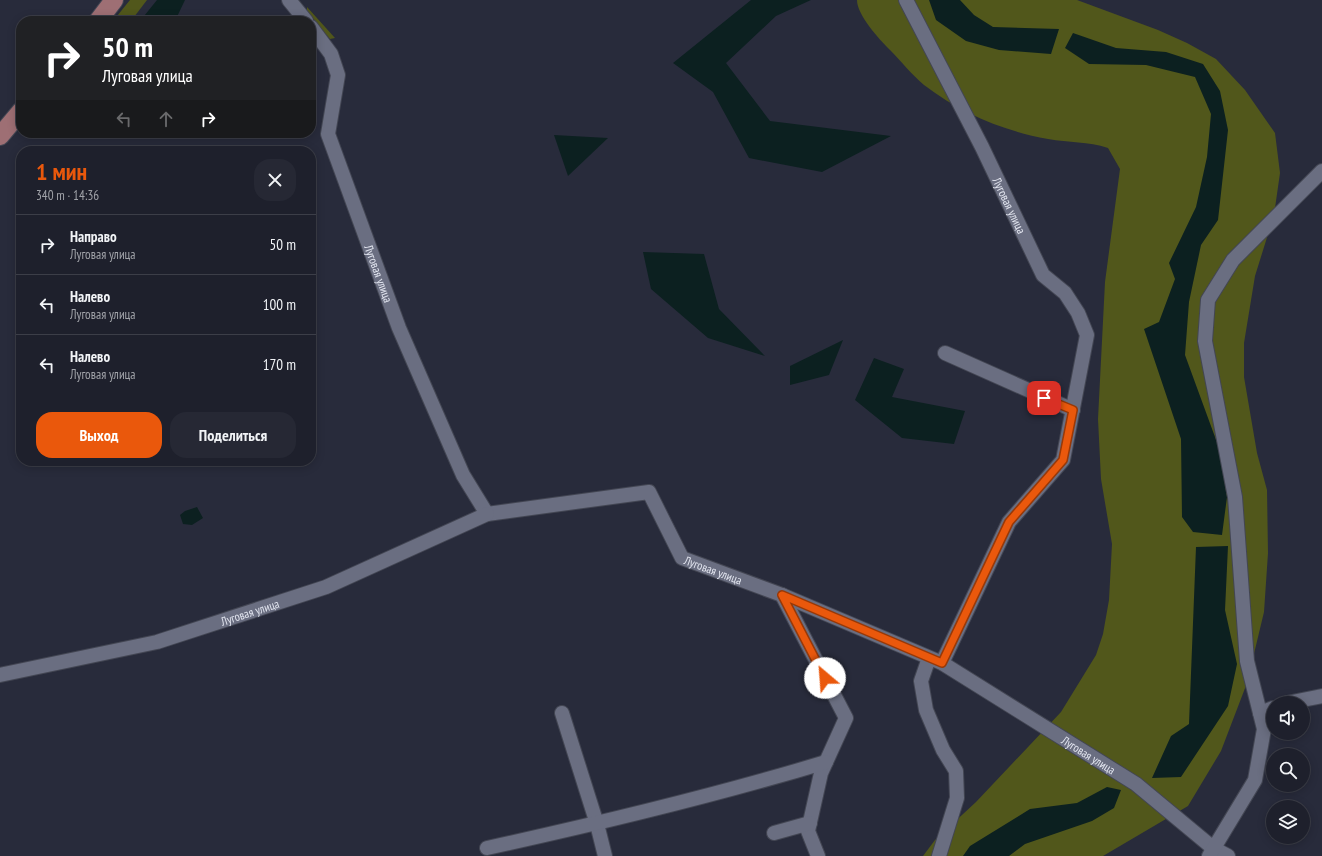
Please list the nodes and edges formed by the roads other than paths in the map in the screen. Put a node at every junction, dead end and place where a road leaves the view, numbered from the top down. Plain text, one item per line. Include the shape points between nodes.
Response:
1 (114, 0) edge
2 (289, 0) edge
3 (906, 0) edge
4 (102, 16) edge
5 (302, 16) edge
6 (316, 34) edge
7 (16, 117) edge
8 (0, 136) edge
9 (1322, 171) edge
10 (945, 353) dead end
11 (1073, 410) junction
12 (487, 514) junction
13 (782, 595) junction
14 (929, 658) junction
15 (942, 663) junction
16 (0, 674) edge
17 (1322, 696) edge
18 (1310, 698) edge
19 (1266, 710) edge
20 (562, 713) dead end
21 (826, 762) junction
22 (810, 823) junction
23 (597, 824) junction
24 (774, 834) dead end
25 (487, 848) dead end
26 (1211, 852) edge
27 (605, 856) edge
28 (818, 856) edge
29 (939, 856) edge
30 (1228, 856) edge

1 - 4 main road
2 - 5 street
3 - 11 street, Луговая улица via 982,146 1043,275 1065,293 1088,335
6 - 12 street, Луговая улица via 331,54 338,76 328,134 330,142 399,328 463,475
7 - 8 main road
9 - 19 street via 1233,260 1208,300 1205,341 1235,497 1247,661
10 - 11 street
11 - 15 street, Луговая улица via 1063,460 1009,522
12 - 13 street, Луговая улица via 649,492 682,558
12 - 16 street, Луговая улица via 311,592 157,642
13 - 14 street, Луговая улица
13 - 21 street via 846,718
14 - 15 street, Луговая улица
14 - 29 street via 921,680 926,710 943,750 956,771 957,798
15 - 26 street, Луговая улица via 1136,784
17 - 18 street
19 - 26 street via 1255,780
20 - 23 street
21 - 22 street via 821,773
21 - 23 street via 744,787
22 - 24 street
22 - 28 street via 808,831
23 - 25 street
23 - 27 street
26 - 30 street, Луговая улица

